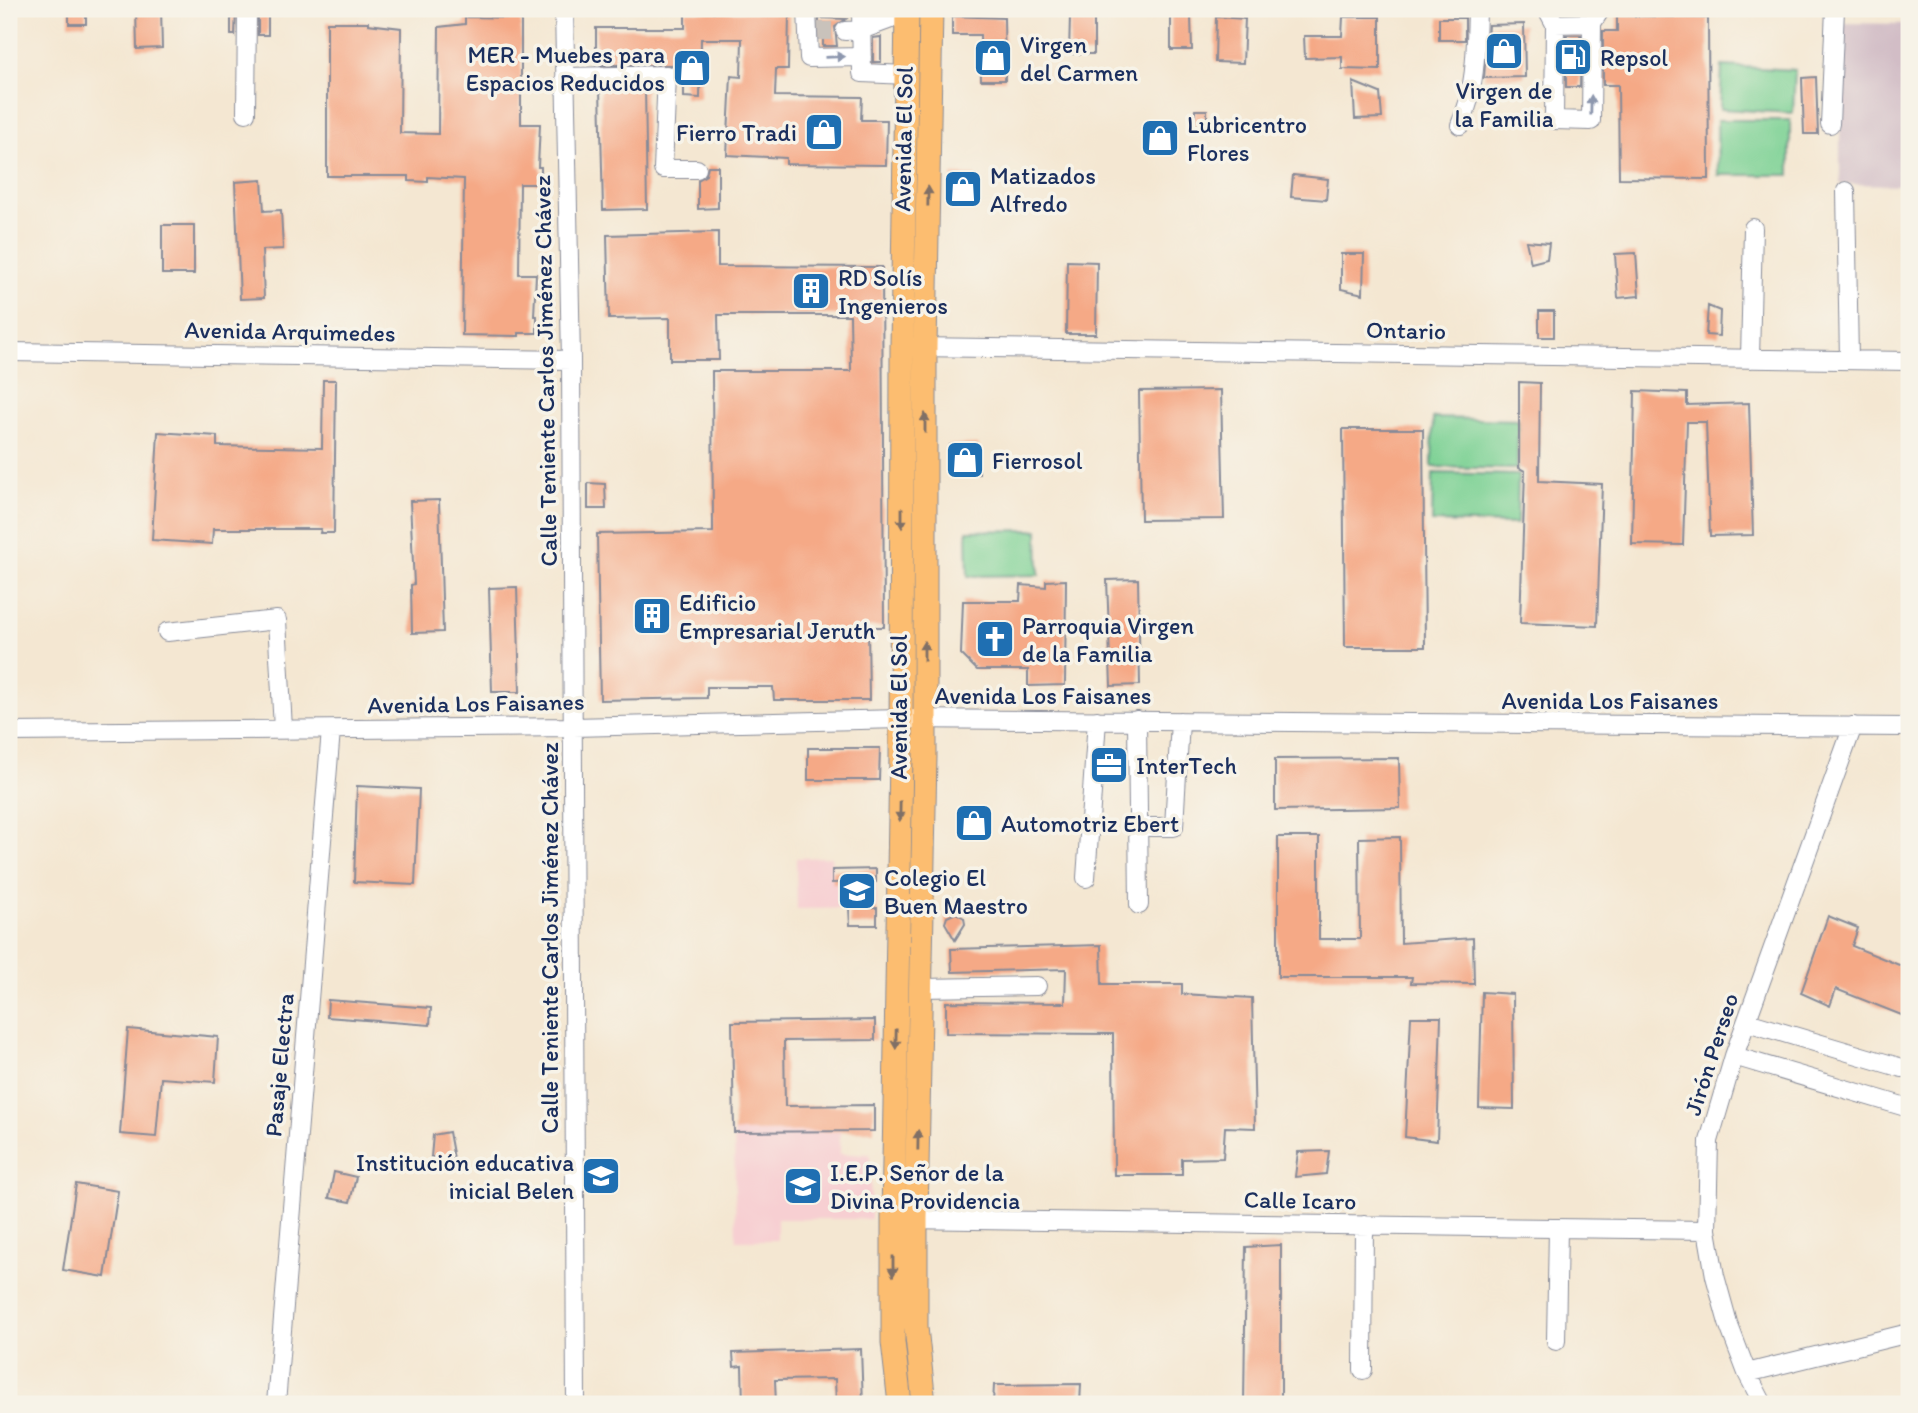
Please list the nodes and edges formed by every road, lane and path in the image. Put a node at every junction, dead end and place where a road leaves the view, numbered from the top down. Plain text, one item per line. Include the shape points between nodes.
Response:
1 (247, 9) edge
2 (564, 9) edge
3 (807, 9) edge
4 (861, 9) edge
5 (931, 9) edge
6 (1476, 9) edge
7 (1835, 9) edge
8 (907, 11) edge
9 (1551, 16) edge
10 (1596, 16) edge
11 (853, 31) junction
12 (862, 57) junction
13 (565, 77) junction
14 (906, 84) junction
15 (930, 95) junction
16 (247, 113) dead end
17 (1830, 124) dead end
18 (1460, 125) dead end
19 (697, 169) dead end
20 (1846, 191) dead end
21 (1753, 228) dead end
22 (925, 347) junction
23 (902, 348) junction
24 (9, 352) edge
25 (1750, 359) junction
26 (571, 360) junction
27 (1849, 360) junction
28 (1909, 361) edge
29 (167, 632) dead end
30 (913, 719) junction
31 (1097, 720) junction
32 (1137, 720) junction
33 (1180, 721) junction
34 (1853, 726) junction
35 (573, 727) junction
36 (1909, 727) edge
37 (283, 729) junction
38 (331, 730) junction
39 (9, 732) edge
40 (1138, 827) junction
41 (1086, 878) dead end
42 (1139, 905) dead end
43 (1037, 986) dead end
44 (921, 988) junction
45 (1747, 1022) junction
46 (1734, 1056) junction
47 (1902, 1068) dead end
48 (1909, 1108) edge
49 (904, 1219) junction
50 (1364, 1225) junction
51 (1558, 1228) junction
52 (1707, 1230) junction
53 (1909, 1334) edge
54 (1556, 1341) dead end
55 (1363, 1370) dead end
56 (1747, 1373) junction
57 (276, 1404) edge
58 (576, 1404) edge
59 (900, 1404) edge
60 (924, 1404) edge
61 (1763, 1404) edge

1 - 16 street
2 - 13 street, Calle Teniente Carlos Jiménez Chávez
3 -> 12 street via 809,58
4 - 11 street
5 - 15 main road, Avenida El Sol
6 - 18 street via 1467,110
7 - 17 street
8 - 11 street
8 - 14 main road, Avenida El Sol
9 - 10 street
9 -> 10 street via 1554,120 1591,121
11 - 12 street
12 - 14 street via 862,73
13 - 19 street via 667,75 663,169
13 - 26 street, Calle Teniente Carlos Jiménez Chávez
14 - 15 main road
14 - 23 main road, Avenida El Sol
22 -> 15 main road, Avenida El Sol
20 - 27 street
21 - 25 street
22 - 23 street, Ontario
22 - 25 street, Ontario
30 -> 22 main road, Avenida El Sol
23 -> 30 main road, Avenida El Sol
24 - 26 street, Avenida Arquimedes
25 - 27 street, Ontario
26 - 35 street, Calle Teniente Carlos Jiménez Chávez
27 - 28 street, Ontario
29 - 37 street via 277,620
30 - 31 street, Avenida Los Faisanes
30 - 35 street, Avenida Los Faisanes
30 - 44 main road, Avenida El Sol
30 -> 49 main road, Avenida El Sol
31 - 32 street, Avenida Los Faisanes
31 - 41 street
32 - 33 street, Avenida Los Faisanes
32 - 40 street
33 - 34 street, Avenida Los Faisanes
33 - 40 street via 1174,827
34 - 36 street, Avenida Los Faisanes
34 - 45 street, Jirón Perseo
35 - 38 street, Avenida Los Faisanes
35 - 58 street, Calle Teniente Carlos Jiménez Chávez
37 - 38 street, Avenida Los Faisanes
37 - 39 street, Avenida Los Faisanes
38 - 57 street, Pasaje Electra
40 - 42 street
43 - 44 street
49 -> 44 main road, Avenida El Sol
45 - 46 street, Jirón Perseo
45 - 47 street
46 - 48 street
46 - 52 street, Jirón Perseo via 1709,1141
49 - 50 street, Calle Icaro
49 -> 59 main road, Avenida El Sol via 893,1342
49 - 60 main road, Avenida El Sol
50 - 51 street, Calle Icaro
50 - 55 street
51 - 52 street, Calle Icaro
51 - 54 street
52 - 56 street, Jirón Perseo via 1728,1323
53 - 56 street
56 - 61 street, Jirón Perseo

